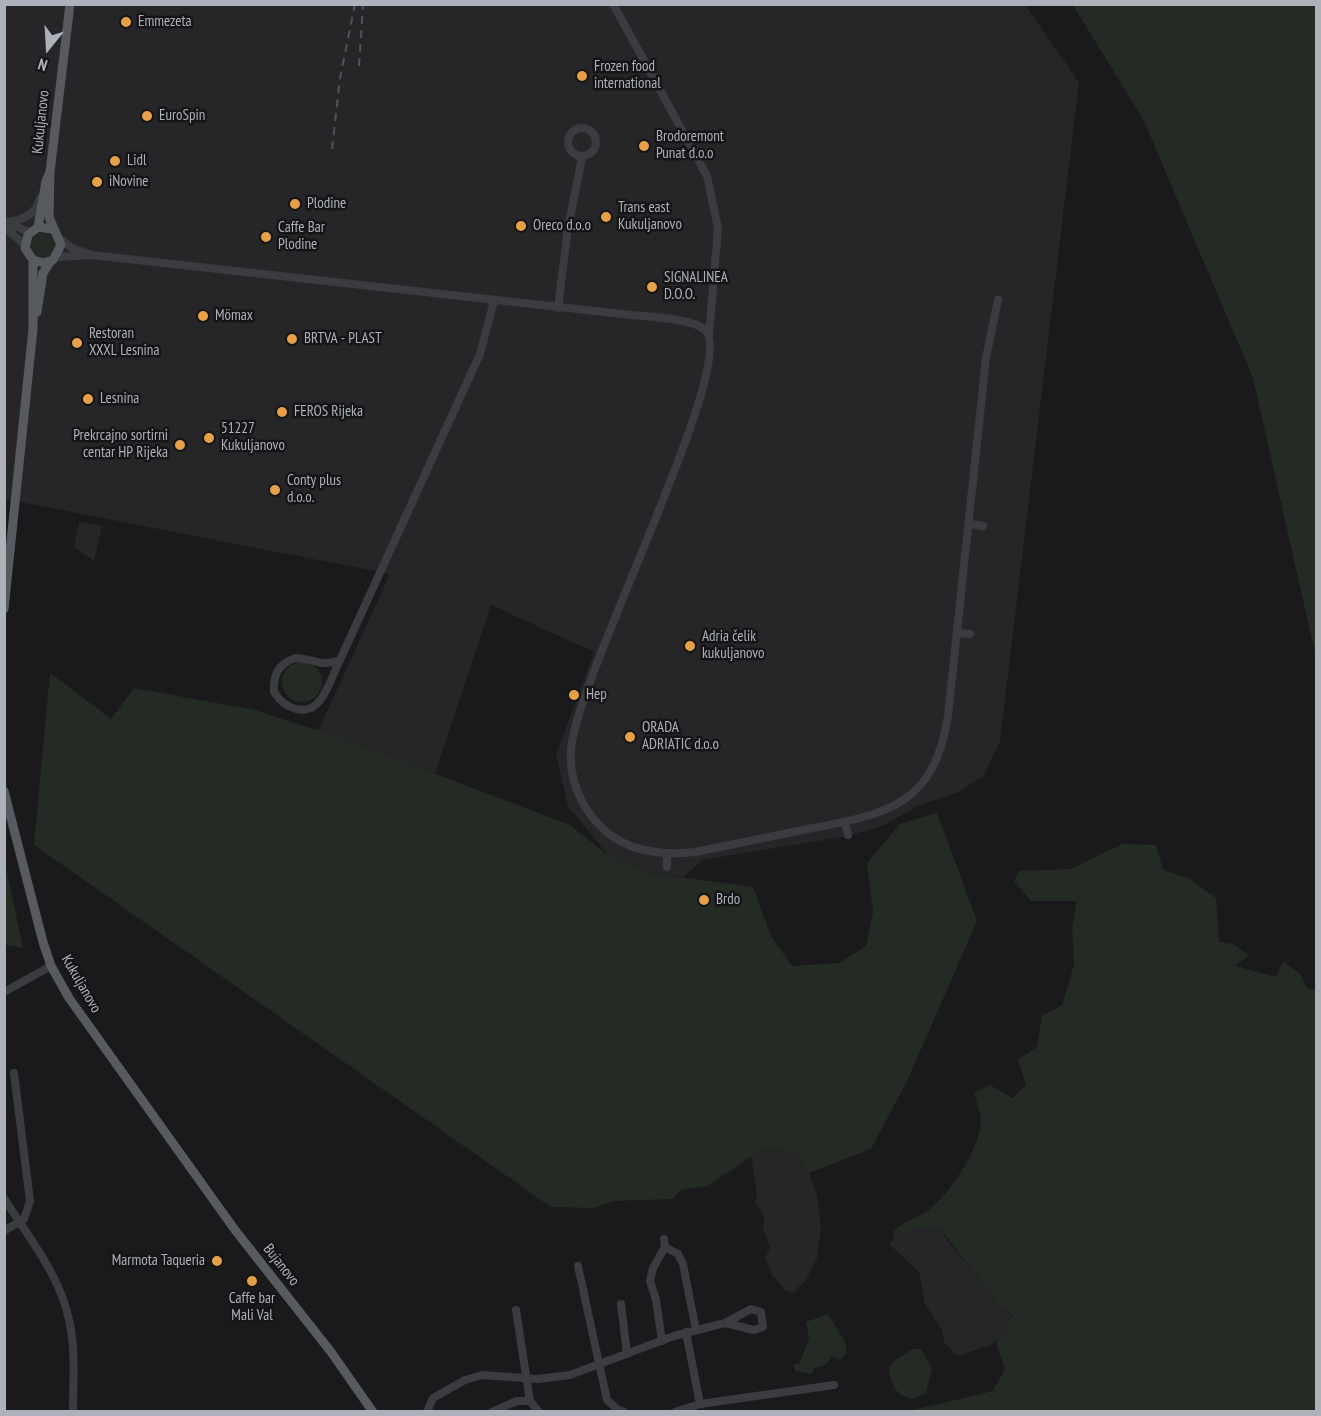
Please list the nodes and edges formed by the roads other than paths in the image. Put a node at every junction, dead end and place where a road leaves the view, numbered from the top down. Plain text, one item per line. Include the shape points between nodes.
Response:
1 (70, 4) edge
2 (613, 4) edge
3 (582, 157) dead end
4 (50, 172) junction
5 (46, 181) junction
6 (5, 222) edge
7 (4, 227) edge
8 (52, 229) junction
9 (34, 230) junction
10 (60, 239) junction
11 (25, 244) junction
12 (92, 255) junction
13 (53, 259) junction
14 (33, 260) junction
15 (998, 300) dead end
16 (494, 301) junction
17 (558, 308) junction
18 (33, 329) junction
19 (708, 336) junction
20 (970, 524) junction
21 (983, 526) dead end
22 (4, 609) edge
23 (957, 633) junction
24 (970, 634) dead end
25 (340, 660) junction
26 (4, 791) edge
27 (845, 822) junction
28 (848, 835) dead end
29 (667, 854) junction
30 (667, 867) dead end
31 (51, 966) junction
32 (4, 992) edge
33 (14, 1073) dead end
34 (167, 1136) joint
35 (4, 1198) edge
36 (20, 1223) junction
37 (4, 1231) edge
38 (578, 1266) dead end
39 (621, 1304) dead end
40 (516, 1310) dead end
41 (725, 1323) junction
42 (696, 1330) junction
43 (686, 1332) junction
44 (662, 1341) junction
45 (627, 1354) junction
46 (598, 1366) junction
47 (527, 1378) junction
48 (834, 1385) dead end
49 (530, 1401) junction
50 (700, 1404) junction
51 (73, 1412) edge
52 (373, 1412) edge
53 (427, 1412) edge
54 (492, 1412) edge
55 (540, 1412) edge
56 (624, 1412) edge
57 (675, 1412) edge

1 - 4 main road, Kukuljanovo
2 - 19 street via 707,176 718,228
3 - 17 street
4 - 5 main road, Kukuljanovo
4 - 8 main road, Kukuljanovo
5 - 6 street via 32,213
5 - 9 main road, Kukuljanovo
6 - 9 street
7 - 11 street
8 - 9 main road
8 - 10 main road
9 - 11 main road, Kukuljanovo
10 - 12 street
10 - 13 main road via 60,251
11 - 14 main road
12 - 13 street
12 - 16 street
13 - 14 main road
13 - 18 main road via 43,273
14 - 18 main road
15 - 20 street via 986,358
16 - 17 street
16 - 25 street via 480,354
17 - 19 street via 691,323
18 - 22 main road
19 - 29 street via 705,374 690,430 593,673 571,750 572,774 579,796 600,827 625,844
20 - 21 street
20 - 23 street
23 - 24 street
23 - 27 street via 945,734 930,774 914,793 892,808
25 - 25 street via 322,664 304,658 287,661 275,674 274,692 292,709 309,709 322,698
26 - 31 main road, Kukuljanovo
27 - 28 street
27 - 29 street
29 - 30 street
31 - 32 street
31 - 34 main road, Kukuljanovo via 83,1020
33 - 36 street via 30,1201 28,1213
34 - 52 main road, Bujanovo
35 - 36 street
36 - 37 street
36 - 51 street via 51,1272 67,1309 72,1342
38 - 46 street
39 - 45 street
40 - 47 street
41 - 41 street via 754,1330 762,1328 764,1322 756,1309
41 - 42 street
42 - 43 street
42 - 44 street via 683,1264 665,1243 650,1281
43 - 44 street
43 - 50 street
44 - 45 street
45 - 46 street
46 - 47 street via 563,1377
46 - 56 street via 607,1400
47 - 49 street
47 - 53 street via 475,1376 433,1398
48 - 50 street
49 - 54 street via 517,1401
49 - 55 street
50 - 57 street

